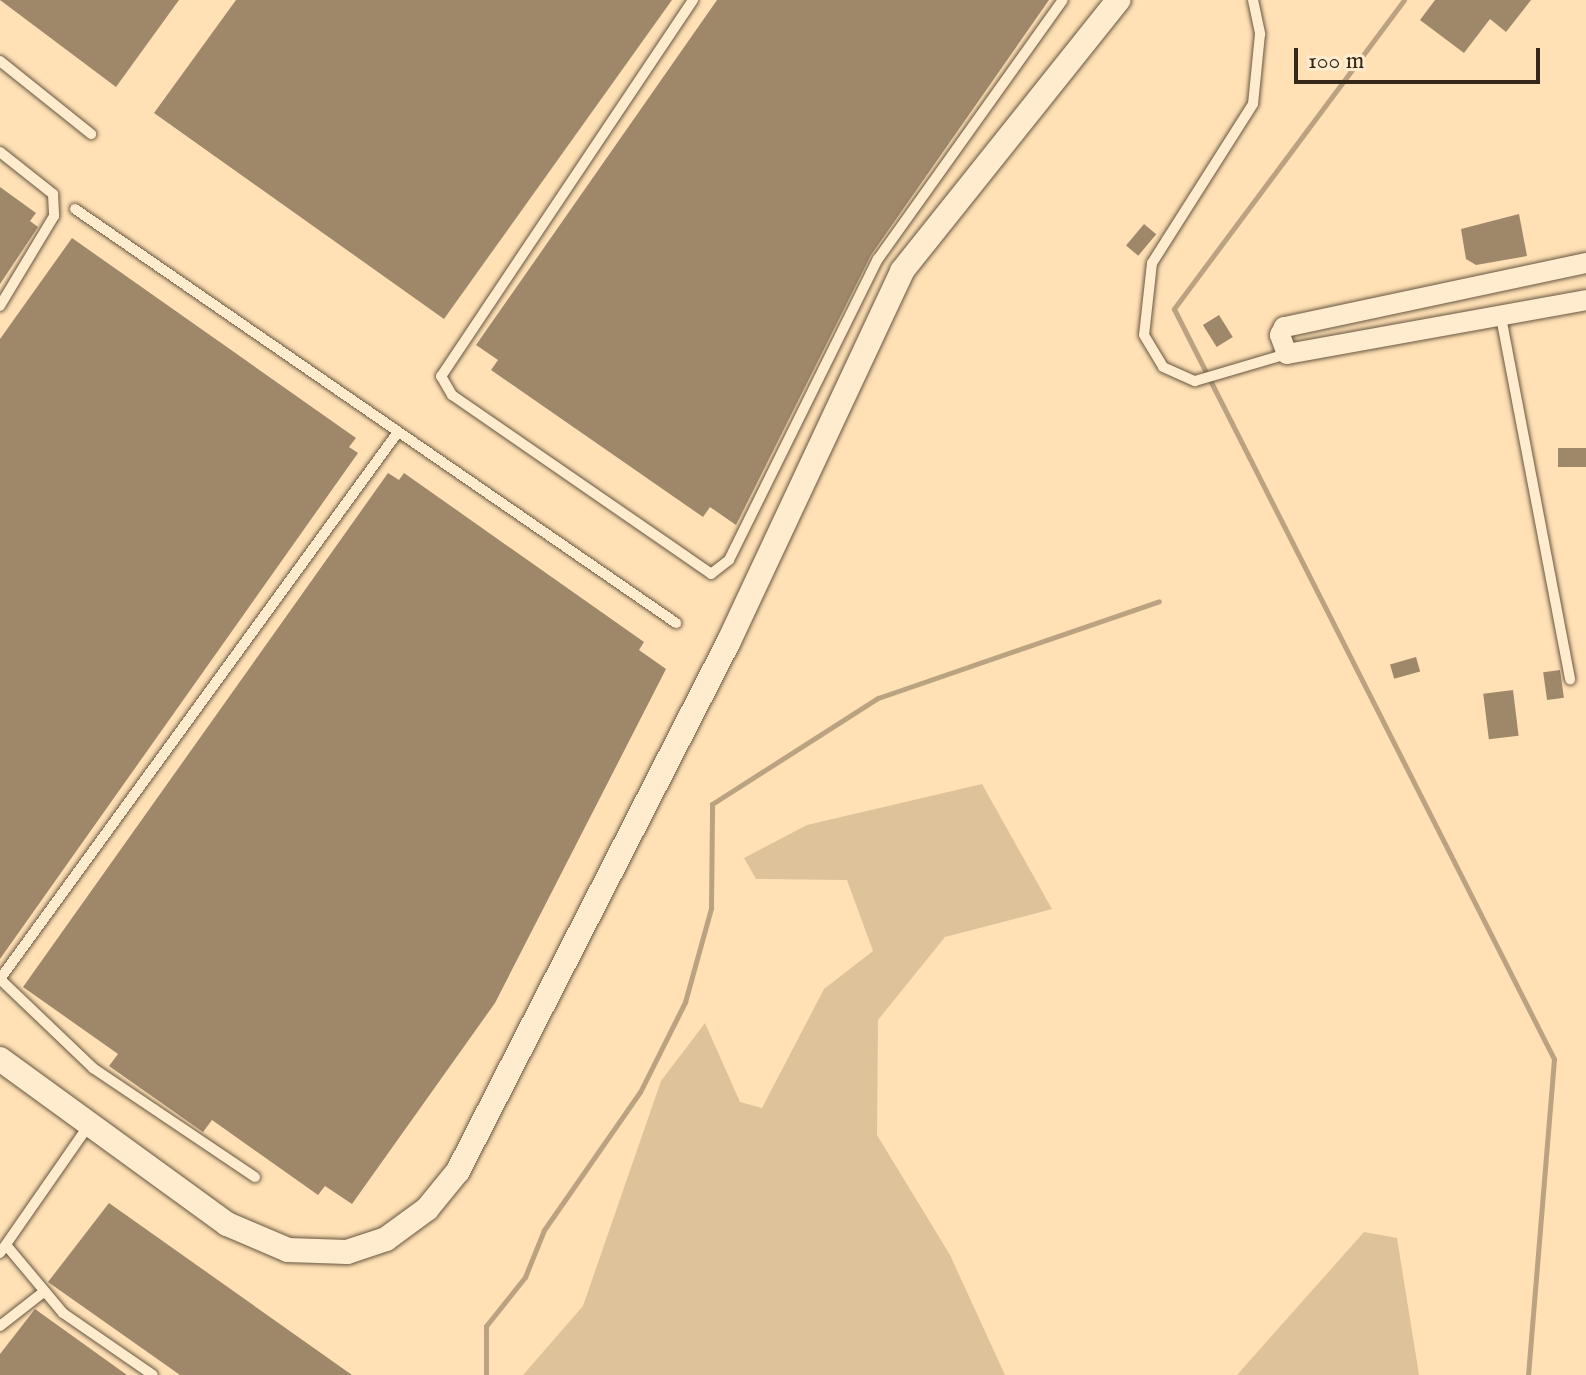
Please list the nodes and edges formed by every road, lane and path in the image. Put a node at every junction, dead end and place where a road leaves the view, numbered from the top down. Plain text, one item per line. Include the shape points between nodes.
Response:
1 (693, 0) edge
2 (1063, 0) edge
3 (1118, 0) edge
4 (1253, 0) edge
5 (0, 61) edge
6 (91, 134) dead end
7 (0, 152) edge
8 (75, 209) dead end
9 (1582, 264) edge
10 (1586, 300) edge
11 (0, 306) edge
12 (1501, 317) junction
13 (1287, 354) junction
14 (398, 432) junction
15 (676, 623) dead end
16 (1570, 680) dead end
17 (0, 979) edge
18 (0, 1059) edge
19 (90, 1123) junction
20 (255, 1177) dead end
21 (3, 1249) edge
22 (41, 1294) junction
23 (0, 1326) edge
24 (153, 1375) edge

1 - 2 lane via 441,376 452,395 711,574 729,560 878,259
3 - 19 street via 902,271 722,655 458,1171 427,1209 386,1239 347,1252 288,1250 227,1224
4 - 13 lane via 1260,34 1253,104 1152,263 1143,303 1144,335 1163,367 1195,381
5 - 6 lane
7 - 11 lane via 53,194 54,216
8 - 14 lane
9 - 13 street via 1284,327
10 - 12 street
12 - 13 street
12 - 16 lane
14 - 15 lane
14 - 17 lane
17 - 20 lane via 93,1068
18 - 19 street
19 - 21 lane
21 - 22 lane
22 - 23 lane
22 - 24 lane

